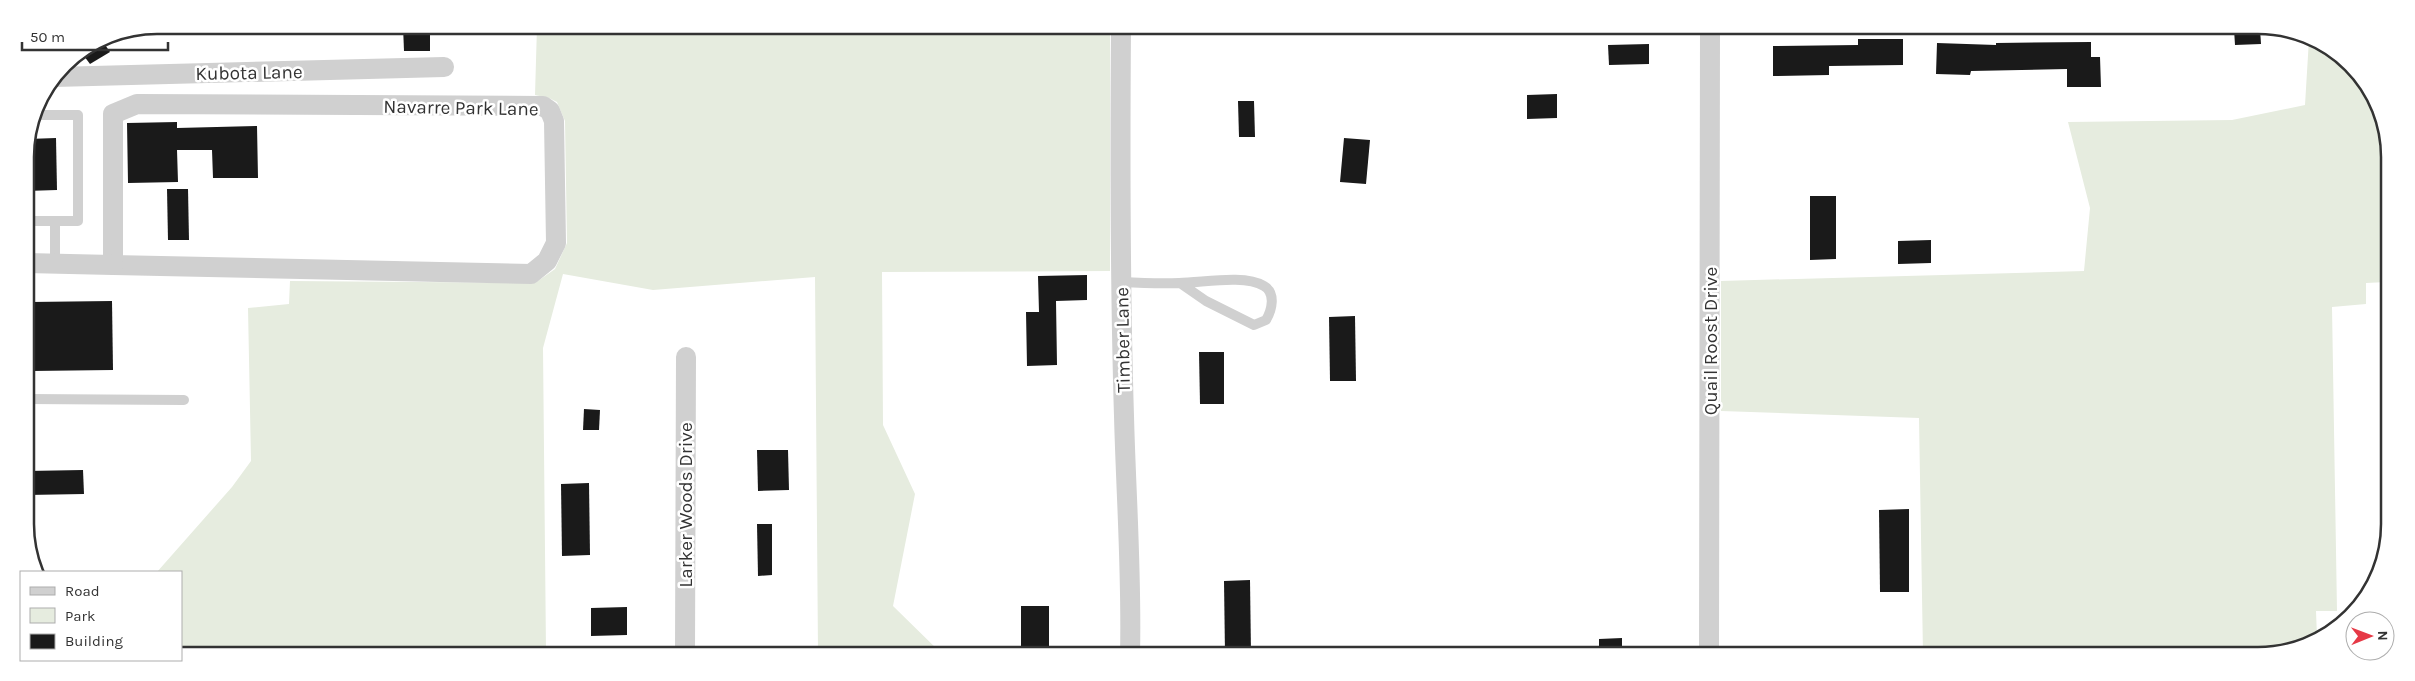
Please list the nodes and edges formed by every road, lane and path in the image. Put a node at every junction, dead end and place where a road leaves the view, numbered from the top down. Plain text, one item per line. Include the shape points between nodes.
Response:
1 (1121, 34) edge
2 (1710, 34) edge
3 (444, 67) dead end
4 (63, 77) edge
5 (41, 114) edge
6 (34, 221) edge
7 (55, 221) junction
8 (34, 263) edge
9 (55, 263) junction
10 (114, 265) junction
11 (1121, 282) junction
12 (1180, 283) junction
13 (686, 357) dead end
14 (34, 399) edge
15 (184, 400) dead end
16 (685, 647) edge
17 (1130, 647) edge
18 (1709, 647) edge

1 - 11 street, Timber Lane
2 - 18 street, Quail Roost Drive
3 - 4 street, Kubota Lane
5 - 7 lane via 78,115 78,221
6 - 7 lane
7 - 9 lane
8 - 9 street, Navarre Park Lane
9 - 10 street, Navarre Park Lane
10 - 10 street, Navarre Park Lane via 531,274 547,261 556,243 554,121 550,111 543,106 529,105 137,104 113,114
11 - 12 lane
11 - 17 street, Timber Lane
12 - 12 lane via 1256,282 1266,287 1271,295 1272,311 1266,320 1254,325
13 - 16 street, Larker Woods Drive
14 - 15 lane

